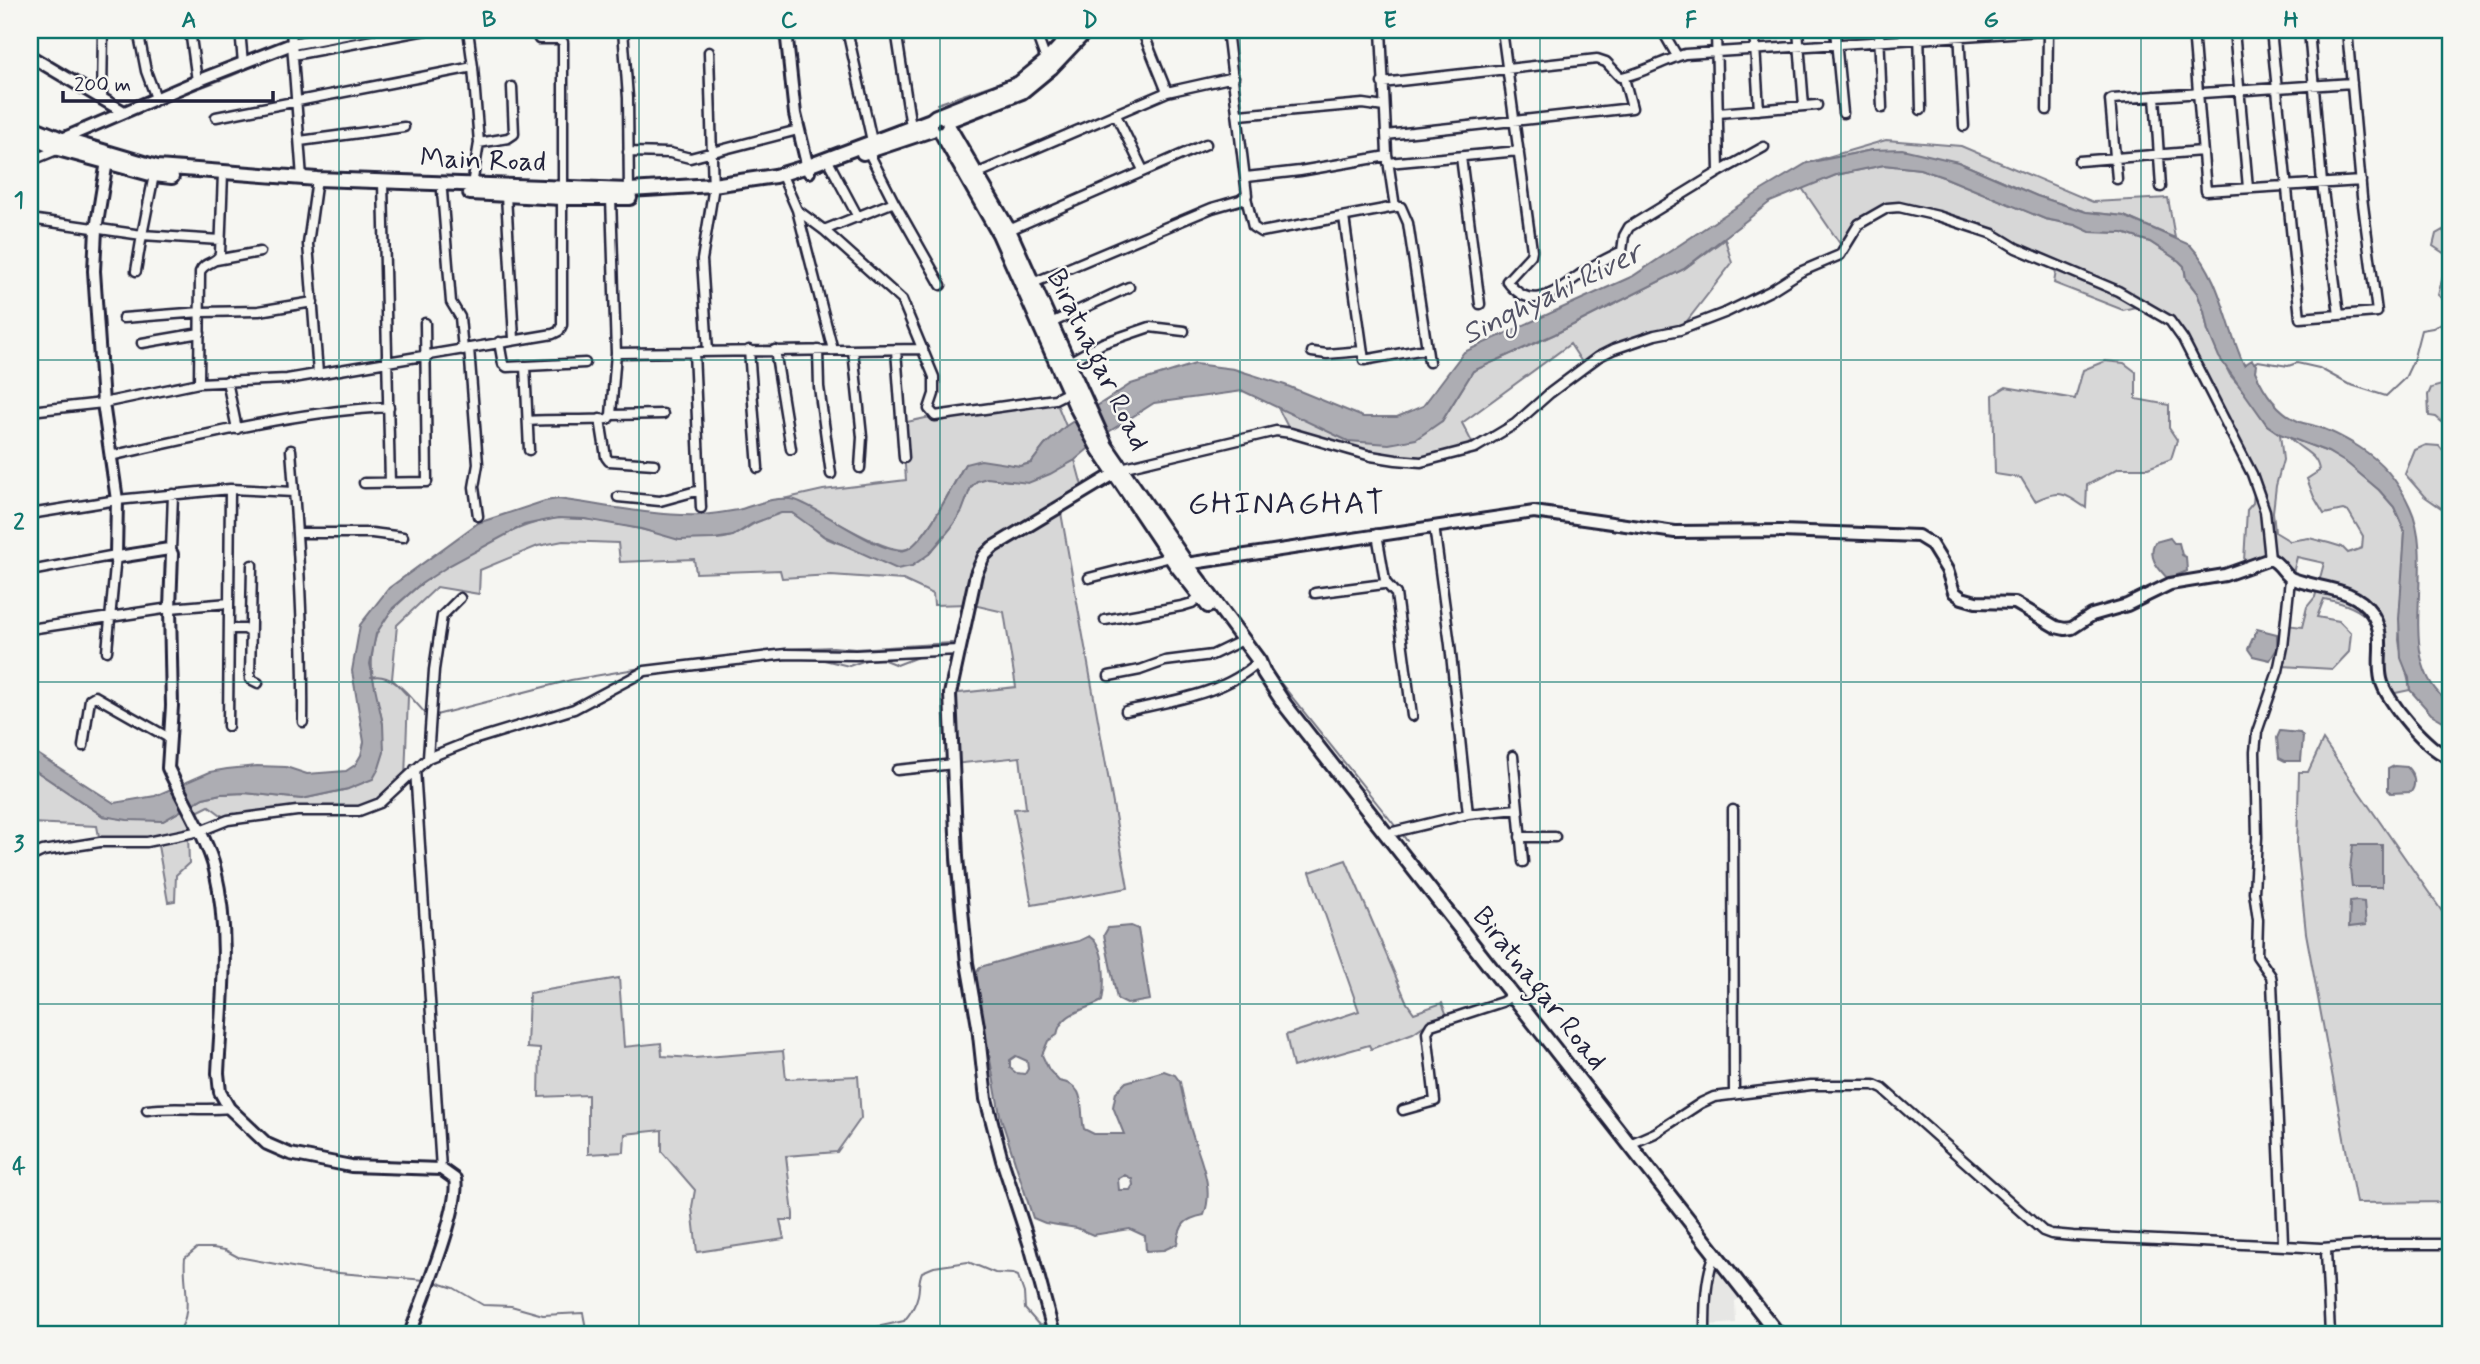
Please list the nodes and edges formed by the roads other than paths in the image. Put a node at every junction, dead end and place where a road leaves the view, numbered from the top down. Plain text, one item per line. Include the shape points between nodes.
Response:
1 (103, 30) edge
2 (138, 30) edge
3 (190, 30) edge
4 (240, 30) edge
5 (291, 30) edge
6 (366, 30) edge
7 (426, 30) edge
8 (468, 30) edge
9 (534, 30) edge
10 (623, 30) edge
11 (786, 30) edge
12 (846, 30) edge
13 (896, 30) edge
14 (1035, 30) edge
15 (1075, 30) edge
16 (1087, 30) edge
17 (1142, 30) edge
18 (1227, 30) edge
19 (1381, 30) edge
20 (1502, 30) edge
21 (1662, 30) edge
22 (1716, 30) edge
23 (1754, 30) edge
24 (1798, 30) edge
25 (1835, 30) edge
26 (1880, 30) edge
27 (2048, 30) edge
28 (2059, 30) edge
29 (2193, 30) edge
30 (2234, 30) edge
31 (2270, 30) edge
32 (2309, 30) edge
33 (2347, 30) edge
34 (2010, 31) edge
35 (1959, 33) edge
36 (1919, 34) edge
37 (1880, 41) junction
38 (1836, 44) junction
39 (1799, 46) junction
40 (1755, 49) junction
41 (293, 50) junction
42 (1716, 51) junction
43 (709, 52) dead end
44 (30, 56) edge
45 (1677, 56) junction
46 (243, 63) junction
47 (1048, 65) junction
48 (474, 67) junction
49 (1508, 69) junction
50 (1234, 77) junction
51 (1624, 78) junction
52 (197, 81) junction
53 (1382, 83) junction
54 (2352, 83) junction
55 (2314, 86) junction
56 (512, 87) dead end
57 (2277, 88) junction
58 (2240, 90) junction
59 (1167, 92) junction
60 (2199, 93) junction
61 (2155, 96) junction
62 (102, 99) junction
63 (156, 99) junction
64 (297, 101) junction
65 (1817, 105) dead end
66 (1804, 106) junction
67 (1384, 107) junction
68 (1882, 108) dead end
69 (1759, 110) junction
70 (1921, 110) dead end
71 (2047, 110) dead end
72 (124, 112) junction
73 (1718, 113) junction
74 (1843, 113) dead end
75 (1116, 115) junction
76 (1238, 115) junction
77 (216, 117) dead end
78 (1516, 122) junction
79 (940, 125) junction
80 (30, 126) edge
81 (1964, 126) dead end
82 (404, 127) dead end
83 (911, 127) junction
84 (798, 130) junction
85 (1385, 135) junction
86 (30, 137) edge
87 (300, 141) junction
88 (479, 143) junction
89 (65, 144) junction
90 (1206, 145) dead end
91 (870, 146) junction
92 (1764, 148) dead end
93 (1520, 151) junction
94 (2202, 151) junction
95 (628, 152) junction
96 (712, 152) junction
97 (2160, 155) junction
98 (108, 157) junction
99 (1461, 157) junction
100 (2115, 158) junction
101 (1387, 160) junction
102 (30, 161) edge
103 (2079, 161) dead end
104 (829, 162) junction
105 (808, 169) junction
106 (1143, 170) junction
107 (1719, 172) junction
108 (976, 174) junction
109 (154, 176) junction
110 (222, 176) junction
111 (1246, 177) junction
112 (302, 178) junction
113 (2117, 179) dead end
114 (784, 180) junction
115 (2361, 181) junction
116 (317, 183) junction
117 (2322, 183) junction
118 (472, 185) junction
119 (2286, 185) junction
120 (384, 186) junction
121 (2161, 187) dead end
122 (2248, 188) junction
123 (713, 189) junction
124 (442, 191) junction
125 (562, 193) junction
126 (629, 194) junction
127 (506, 195) junction
128 (1246, 197) junction
129 (611, 198) junction
130 (894, 202) junction
131 (1395, 206) junction
132 (797, 210) junction
133 (858, 217) junction
134 (1344, 217) junction
135 (30, 219) edge
136 (96, 229) junction
137 (824, 230) junction
138 (1009, 230) junction
139 (142, 235) junction
140 (220, 240) junction
141 (260, 252) dead end
142 (216, 260) junction
143 (136, 271) dead end
144 (1033, 283) junction
145 (941, 285) dead end
146 (1129, 287) dead end
147 (313, 302) junction
148 (1480, 304) dead end
149 (201, 312) junction
150 (2339, 315) junction
151 (123, 318) dead end
152 (425, 323) dead end
153 (1051, 323) junction
154 (1184, 331) dead end
155 (200, 333) junction
156 (514, 340) junction
157 (499, 342) junction
158 (142, 343) dead end
159 (466, 349) junction
160 (896, 349) junction
161 (923, 349) junction
162 (1425, 349) junction
163 (749, 350) junction
164 (775, 350) junction
165 (818, 350) junction
166 (833, 350) junction
167 (853, 350) junction
168 (708, 351) junction
169 (1362, 351) junction
170 (694, 352) junction
171 (1311, 352) dead end
172 (616, 353) junction
173 (426, 356) junction
174 (389, 362) junction
175 (1069, 362) junction
176 (1429, 362) dead end
177 (585, 363) dead end
178 (525, 366) junction
179 (318, 373) junction
180 (227, 381) junction
181 (199, 383) junction
182 (1069, 392) junction
183 (103, 403) junction
184 (1081, 405) junction
185 (389, 407) junction
186 (30, 411) edge
187 (663, 414) dead end
188 (611, 415) junction
189 (600, 419) junction
190 (528, 421) junction
191 (237, 429) junction
192 (790, 449) dead end
193 (291, 450) dead end
194 (529, 450) dead end
195 (110, 456) junction
196 (904, 457) dead end
197 (654, 464) dead end
198 (758, 468) dead end
199 (860, 468) dead end
200 (1117, 471) junction
201 (831, 474) dead end
202 (390, 482) junction
203 (364, 483) dead end
204 (230, 489) junction
205 (699, 490) junction
206 (294, 492) junction
207 (173, 494) junction
208 (618, 497) dead end
209 (117, 500) junction
210 (701, 508) dead end
211 (30, 514) edge
212 (478, 516) dead end
213 (1434, 526) junction
214 (297, 533) junction
215 (1377, 534) junction
216 (404, 537) dead end
217 (171, 551) junction
218 (116, 555) junction
219 (2270, 559) junction
220 (1178, 562) junction
221 (251, 565) dead end
222 (30, 571) edge
223 (1088, 578) dead end
224 (2290, 579) junction
225 (1385, 582) junction
226 (1315, 593) dead end
227 (1200, 596) junction
228 (460, 598) dead end
229 (229, 603) junction
230 (170, 608) junction
231 (110, 616) junction
232 (1105, 620) dead end
233 (30, 629) edge
234 (229, 629) junction
235 (250, 632) junction
236 (1237, 643) junction
237 (958, 650) junction
238 (107, 651) dead end
239 (1259, 667) junction
240 (1109, 676) dead end
241 (258, 684) dead end
242 (1126, 710) dead end
243 (1412, 716) dead end
244 (303, 722) dead end
245 (228, 726) dead end
246 (169, 737) junction
247 (83, 746) dead end
248 (1513, 756) dead end
249 (2450, 757) edge
250 (428, 758) junction
251 (954, 764) junction
252 (415, 769) junction
253 (897, 770) dead end
254 (1517, 809) junction
255 (1733, 810) dead end
256 (1468, 814) junction
257 (200, 831) junction
258 (1385, 834) junction
259 (1520, 837) junction
260 (1555, 837) dead end
261 (30, 857) edge
262 (1523, 862) dead end
263 (1513, 995) junction
264 (1734, 1094) junction
265 (229, 1108) junction
266 (147, 1110) dead end
267 (1403, 1110) dead end
268 (1630, 1144) junction
269 (441, 1169) junction
270 (2450, 1244) edge
271 (2285, 1246) junction
272 (2322, 1248) junction
273 (1716, 1254) junction
274 (410, 1334) edge
275 (1054, 1334) edge
276 (1705, 1334) edge
277 (1778, 1334) edge
278 (2330, 1334) edge

1 - 62 street
2 - 63 street
3 - 52 street
4 - 46 street
5 - 41 street
6 - 41 street
7 - 41 street
8 - 48 street
9 - 125 street via 538,39 564,42
10 - 95 street
11 - 84 street
12 - 91 street
13 - 83 street
14 - 47 street
15 - 47 main road
16 - 47 main road
17 - 59 street
18 - 50 street
19 - 53 street
20 - 49 street
21 - 45 street
22 - 42 street
23 - 40 street
24 - 39 street
25 - 38 street
26 - 37 street
27 - 28 street
27 - 34 street
27 - 71 street
29 - 60 street
30 - 58 street
31 - 57 street
32 - 55 street
33 - 54 street
34 - 35 street
35 - 36 street
35 - 81 street
36 - 37 street
36 - 70 street
37 - 38 street
37 - 68 street
38 - 39 street
38 - 74 street
39 - 40 street
39 - 66 street
40 - 42 street
40 - 69 street
41 - 46 street
41 - 64 street
42 - 45 street
42 - 73 street
43 - 96 street
44 - 62 street
45 - 51 street
46 - 52 street
47 - 79 main road
48 - 64 street
48 - 88 street
49 - 51 street via 1597,59
49 - 53 street
49 - 78 street
50 - 59 street
50 - 76 street
51 - 78 street via 1632,108
52 - 63 street
53 - 67 street
54 - 55 street
54 - 115 street
55 - 57 street
55 - 117 street
56 - 88 street via 514,134
57 - 58 street
57 - 119 street
58 - 60 street
58 - 122 street
59 - 75 street
60 - 61 street
60 - 94 street
61 - 97 street
61 - 100 street via 2110,100
62 - 72 street
63 - 72 street
64 - 77 street
64 - 87 street
65 - 66 street
66 - 69 street
67 - 76 street via 1363,104
67 - 85 street
69 - 73 street
72 - 89 street
73 - 107 street
75 - 106 street
75 - 108 street
76 - 111 street
78 - 85 street
78 - 93 street
79 - 83 main road, Main Road
79 - 91 main road, Main Road
79 - 108 main road, Biratnagar Road
79 - 182 main road, Biratnagar Road via 999,234
80 - 89 main road, Main Road
82 - 87 street
83 - 91 main road, Main Road
84 - 96 street
84 - 105 street
85 - 101 street
86 - 89 main road, Main Road
87 - 112 street
88 - 118 street
89 - 98 main road, Main Road
89 - 102 street
90 - 106 street
91 - 104 main road, Main Road
91 - 130 street
92 - 107 street
93 - 99 street
93 - 107 street via 1532,252 1507,281 1526,298 1553,294 1599,261 1622,251 1629,227
94 - 97 street
94 - 122 street via 2206,191
95 - 96 street via 690,158
95 - 126 street
96 - 123 street
97 - 100 street
97 - 121 street
98 - 109 main road, Main Road
98 - 110 main road, Main Road
98 - 136 street
99 - 101 street
99 - 148 street
100 - 103 street
100 - 113 street
101 - 111 street
101 - 131 street
104 - 105 main road, Main Road
104 - 133 street
105 - 114 main road, Main Road
105 - 123 main road, Main Road
106 - 138 street
108 - 138 main road, Biratnagar Road
109 - 110 main road, Main Road
109 - 139 street
110 - 112 main road, Main Road
110 - 116 main road, Main Road
110 - 140 street
111 - 128 street
112 - 116 main road, Main Road
114 - 123 main road, Main Road
114 - 132 street
115 - 117 street
115 - 150 street via 2377,312
116 - 120 main road, Main Road
116 - 147 street via 308,244
117 - 119 street
117 - 150 street
118 - 120 main road, Main Road
118 - 125 main road, Main Road
119 - 122 street
119 - 150 street via 2300,318
120 - 124 main road, Main Road
120 - 174 street
123 - 126 main road, Main Road
123 - 168 street via 702,260
124 - 127 main road, Main Road
124 - 159 street via 451,302 459,314
125 - 126 main road, Main Road
125 - 127 main road, Main Road
125 - 129 main road, Main Road
125 - 156 street via 562,325 552,334
126 - 129 main road, Main Road
127 - 156 street
128 - 134 street via 1256,231
128 - 144 street
129 - 172 street
130 - 133 street
130 - 145 street
131 - 134 street
131 - 162 street via 1405,212 1408,223
132 - 137 street
132 - 166 street
133 - 137 street
134 - 169 street
135 - 136 street
136 - 139 street
136 - 183 street via 94,271
137 - 161 street via 902,300
138 - 144 main road, Biratnagar Road
139 - 140 street
139 - 143 street
140 - 142 street
141 - 142 street
142 - 149 street via 200,272
144 - 153 main road, Biratnagar Road
146 - 153 street
147 - 149 street via 259,311
147 - 179 street
149 - 151 street
149 - 155 street
152 - 173 street
153 - 175 main road, Biratnagar Road
154 - 175 street via 1150,327 1103,343
155 - 158 street
155 - 181 street
156 - 157 street
157 - 159 street
157 - 178 street via 504,366
159 - 173 street
159 - 212 street via 478,464 474,487
160 - 161 street
160 - 167 street
160 - 196 street
161 - 182 street via 934,377 929,409 935,416 1055,399
162 - 169 street via 1364,360
162 - 176 street
163 - 164 street
163 - 168 street
163 - 198 street
164 - 165 street
164 - 192 street
165 - 166 street
165 - 201 street
166 - 167 street
167 - 199 street via 862,437
168 - 170 street
169 - 171 street
170 - 172 street
170 - 205 street
172 - 188 street
173 - 174 street
173 - 202 street via 427,482
174 - 179 street
174 - 185 street
175 - 184 main road, Biratnagar Road
177 - 178 street
178 - 190 street
179 - 180 street
180 - 181 street
180 - 191 street
181 - 183 street
182 - 184 main road, Biratnagar Road
183 - 186 street
183 - 195 street
184 - 200 main road, Biratnagar Road
185 - 191 street
185 - 202 street
187 - 188 street
188 - 189 street
189 - 190 street
189 - 197 street via 609,461
190 - 194 street
191 - 195 street
193 - 206 street
195 - 209 street
200 - 219 street via 1276,431 1396,460 1421,462 1475,448 1515,424 1598,357 1727,313 1800,272 1840,256 1860,224 1887,208 1899,207 1983,230 2118,290 2170,321 2252,474 2265,511
200 - 220 main road, Biratnagar Road
200 - 237 street via 984,556
202 - 203 street
204 - 206 street
204 - 207 street
204 - 229 street
205 - 208 street via 660,501
205 - 210 street
206 - 214 street
207 - 209 street
207 - 217 street
209 - 211 street
209 - 218 street
213 - 215 street
213 - 219 street via 1534,512 1675,532 1918,536 1931,544 1947,569 1954,592 1962,598 2015,603 2066,629 2170,584 2225,575
213 - 256 street
214 - 216 street
214 - 244 street
215 - 220 street
215 - 225 street
217 - 218 street
217 - 230 street
218 - 222 street
218 - 231 street
219 - 224 street via 2278,562
220 - 223 street
220 - 227 main road, Biratnagar Road
220 - 239 main road, Biratnagar Road
221 - 235 street
224 - 249 street via 2348,594 2371,611 2382,640 2380,673 2386,694 2422,739
224 - 271 street via 2278,671 2257,732 2254,892 2257,956 2273,982
225 - 226 street
225 - 243 street via 1396,594
227 - 232 street via 1182,606
227 - 236 main road, Biratnagar Road
228 - 250 street via 442,616
229 - 230 street
229 - 234 street
230 - 231 street
230 - 246 street
231 - 233 street
231 - 238 street
234 - 235 street
234 - 245 street
235 - 241 street via 250,679
236 - 239 main road, Biratnagar Road
236 - 240 street via 1212,655
237 - 250 street via 786,654 645,671 574,709
237 - 251 street via 950,694
239 - 242 street via 1207,690
239 - 258 main road, Biratnagar Road
246 - 247 street via 95,696 90,699
246 - 257 street via 167,758 172,777
248 - 254 street
250 - 252 street
251 - 253 street
251 - 275 street via 962,918 986,1099
252 - 257 street via 371,808 228,820
252 - 269 street
254 - 256 street
254 - 259 street
255 - 264 street
256 - 258 street
257 - 261 street via 148,842 100,842
257 - 265 street via 215,868 222,919 218,1073 220,1092
258 - 263 main road, Biratnagar Road
259 - 260 street
259 - 262 street
263 - 267 street via 1431,1025 1427,1032 1435,1101
263 - 268 main road, Biratnagar Road
264 - 268 street via 1701,1103
264 - 271 street via 1811,1085 1878,1086 2051,1234
265 - 266 street
265 - 269 street via 267,1144 289,1154 351,1166
268 - 273 main road, Biratnagar Road
269 - 274 street via 457,1186 448,1227
270 - 272 street
271 - 272 street
272 - 278 street via 2328,1256
273 - 276 street via 1707,1287
273 - 277 main road, Biratnagar Road

